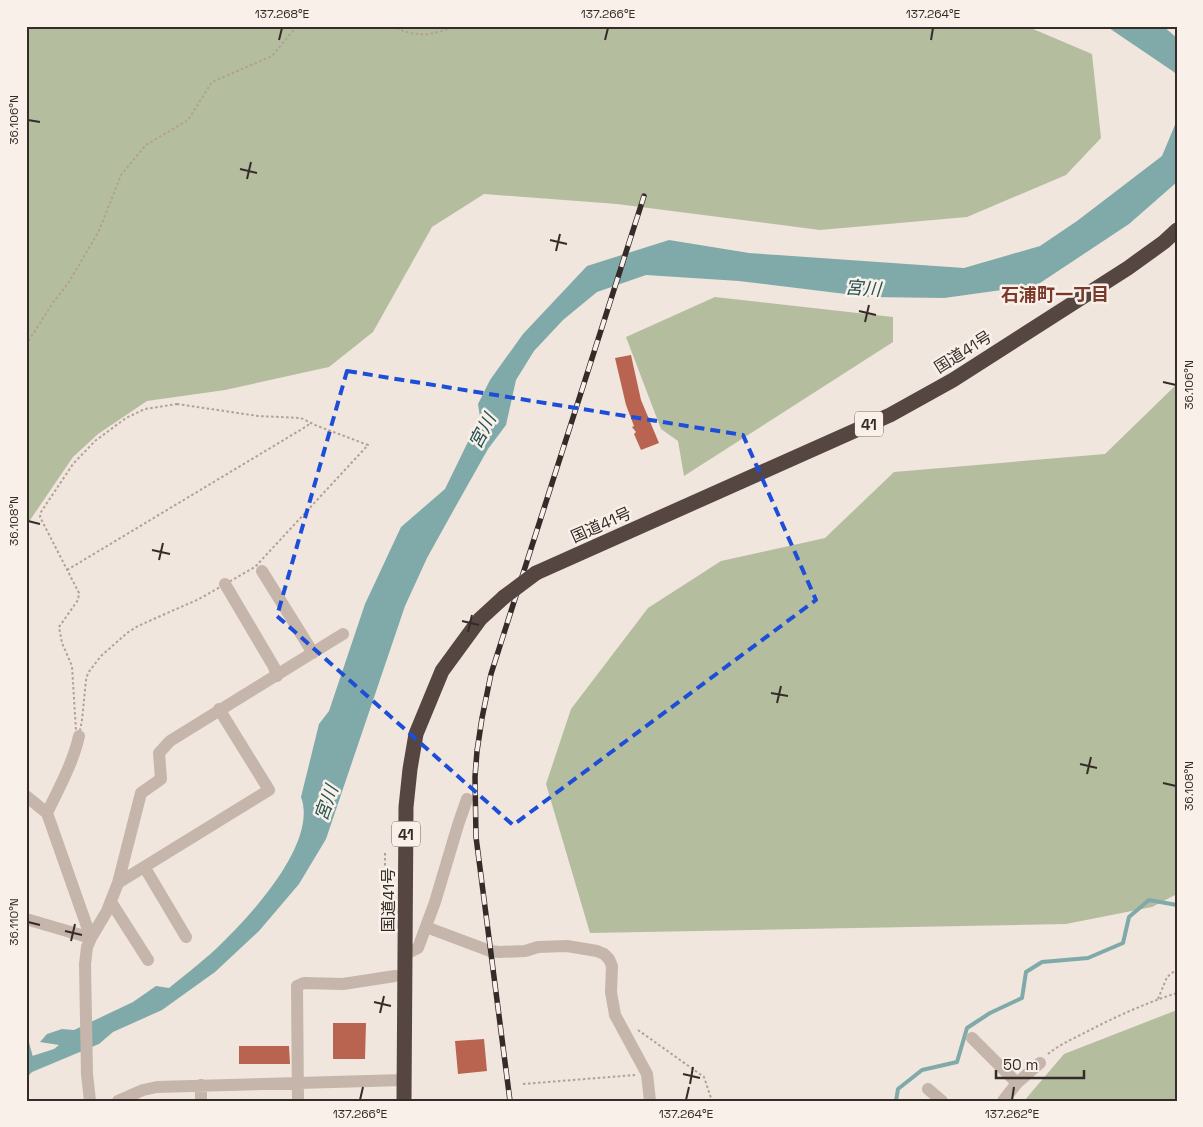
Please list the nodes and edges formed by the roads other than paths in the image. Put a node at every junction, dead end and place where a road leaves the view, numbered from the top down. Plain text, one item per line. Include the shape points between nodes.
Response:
1 (1177, 230) edge
2 (262, 571) dead end
3 (226, 584) road end
4 (343, 634) dead end
5 (313, 653) junction
6 (277, 676) junction
7 (219, 709) junction
8 (79, 736) road end
9 (26, 796) edge
10 (467, 799) dead end
11 (47, 813) junction
12 (145, 868) junction
13 (118, 883) junction
14 (111, 902) junction
15 (26, 919) edge
16 (426, 927) junction
17 (186, 936) dead end
18 (90, 938) junction
19 (406, 954) junction
20 (148, 960) dead end
21 (395, 976) dead end
22 (972, 1038) dead end
23 (1040, 1062) road end
24 (404, 1080) junction
25 (298, 1083) junction
26 (1017, 1083) junction
27 (201, 1085) junction
28 (928, 1088) dead end
29 (90, 1101) edge
30 (118, 1101) edge
31 (201, 1101) edge
32 (298, 1101) edge
33 (404, 1101) edge
34 (650, 1101) edge
35 (942, 1101) edge
36 (1003, 1101) edge

1 - 19 highway, 国道41号 / 41, bridge via 1128,268 953,380 890,416 536,573 480,619 442,671 416,734 406,807
2 - 5 street
3 - 6 street
4 - 5 street
5 - 6 street
6 - 7 street
7 - 12 street via 269,790
7 - 13 street via 170,740 159,753 161,779 142,793
8 - 11 street via 65,777
9 - 11 street
10 - 16 street
11 - 18 street
12 - 13 street
12 - 17 street
13 - 14 street
14 - 18 street
14 - 20 street
15 - 18 street
16 - 19 street via 418,948
16 - 34 street via 490,951 567,946 604,954 612,966 610,992 615,1015 647,1074
18 - 29 street via 85,964
19 - 24 highway, 国道41号 / 41
21 - 25 street via 342,984 304,983 297,986
22 - 26 street
23 - 26 street
24 - 25 street
24 - 33 highway, 国道41号 / 41
25 - 27 street
25 - 32 street
26 - 36 street
27 - 30 street via 157,1087
27 - 31 street
28 - 35 street

